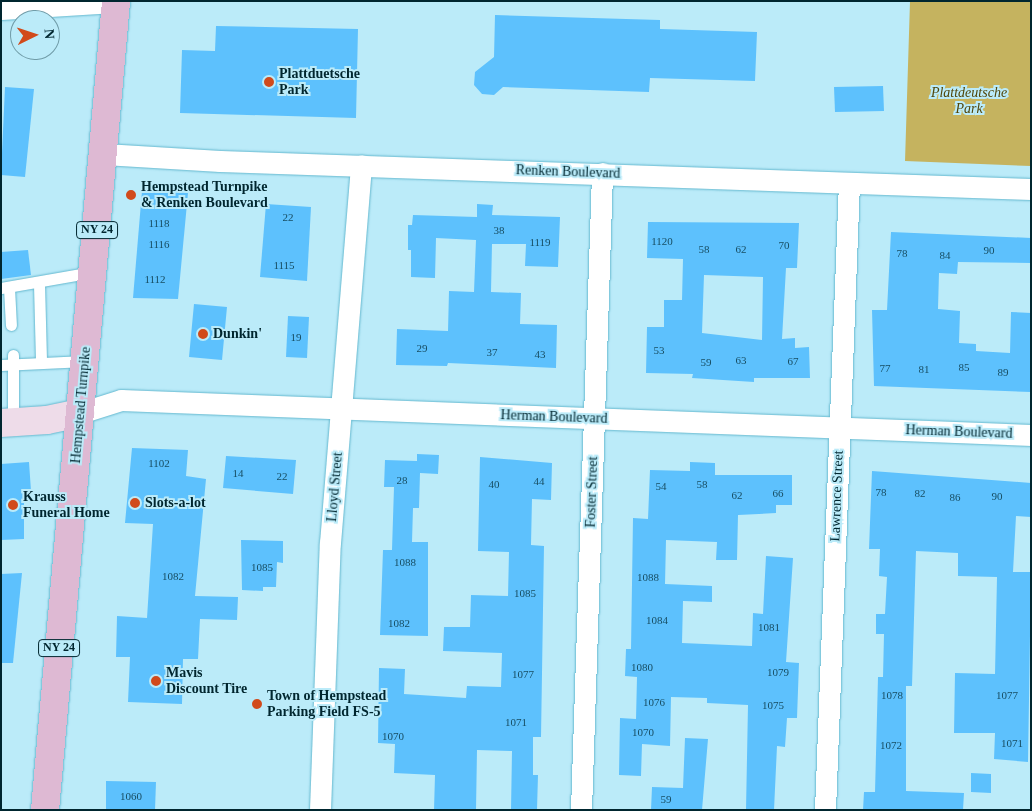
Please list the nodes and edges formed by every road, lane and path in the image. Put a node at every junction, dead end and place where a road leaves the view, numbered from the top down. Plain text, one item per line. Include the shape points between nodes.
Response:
1 (116, 2) edge
2 (1, 9) edge
3 (104, 154) junction
4 (361, 165) junction
5 (602, 174) junction
6 (849, 183) junction
7 (1031, 189) edge
8 (93, 272) junction
9 (39, 284) junction
10 (5, 288) edge
11 (11, 325) dead end
12 (14, 360) junction
13 (85, 361) junction
14 (41, 362) junction
15 (1, 365) edge
16 (341, 410) junction
17 (80, 413) junction
18 (594, 418) junction
19 (7, 422) edge
20 (839, 428) junction
21 (1031, 435) edge
22 (45, 810) edge
23 (320, 810) edge
24 (581, 810) edge
25 (825, 810) edge

1 - 2 street
1 - 3 main road, Hempstead Turnpike / NY 24
3 - 4 street, Renken Boulevard
3 - 8 main road, Hempstead Turnpike / NY 24
4 - 5 street, Renken Boulevard
4 - 16 street, Lloyd Street
5 - 6 street, Renken Boulevard
5 - 18 street, Foster Street
6 - 7 street, Renken Boulevard
6 - 20 street, Lawrence Street
8 - 9 lane
8 - 13 main road, Hempstead Turnpike / NY 24
9 - 10 lane
9 - 14 lane
10 - 11 lane
12 - 14 lane
12 - 15 lane
12 - 19 lane
13 - 14 lane
13 - 17 main road, Hempstead Turnpike / NY 24
16 - 17 street, Herman Boulevard via 121,400
16 - 18 street, Herman Boulevard
16 - 23 street, Lloyd Street via 330,543
17 - 19 street via 47,420
17 - 22 main road, Hempstead Turnpike / NY 24
18 - 20 street, Herman Boulevard
18 - 24 street, Foster Street
20 - 21 street, Herman Boulevard
20 - 25 street, Lawrence Street

